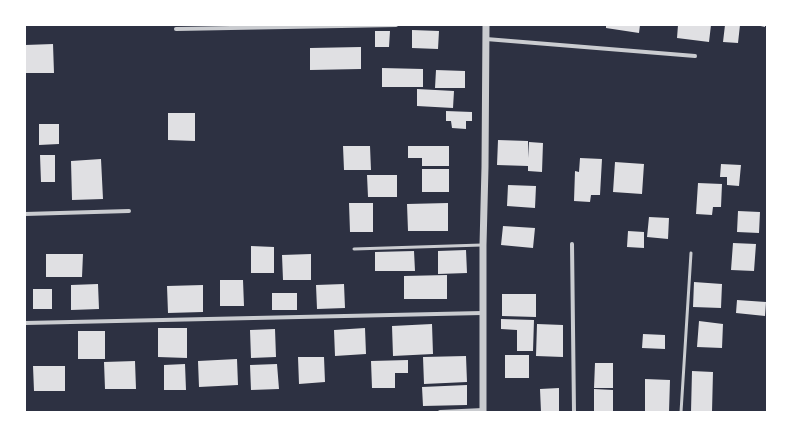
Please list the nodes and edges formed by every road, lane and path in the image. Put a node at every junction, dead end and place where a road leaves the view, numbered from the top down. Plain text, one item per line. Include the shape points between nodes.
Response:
1 (396, 25) edge
2 (486, 25) edge
3 (176, 29) dead end
4 (485, 39) junction
5 (695, 56) dead end
6 (128, 211) dead end
7 (25, 214) edge
8 (483, 244) junction
9 (572, 244) dead end
10 (354, 249) dead end
11 (691, 253) dead end
12 (482, 313) junction
13 (25, 323) edge
14 (483, 411) edge
15 (440, 412) edge
16 (574, 412) edge
17 (681, 412) edge

1 - 3 street
2 - 4 street
4 - 5 street
4 - 8 street
6 - 7 street
8 - 10 lane
8 - 12 street
9 - 16 street
11 - 17 lane
12 - 13 street
12 - 14 street
14 - 15 street

